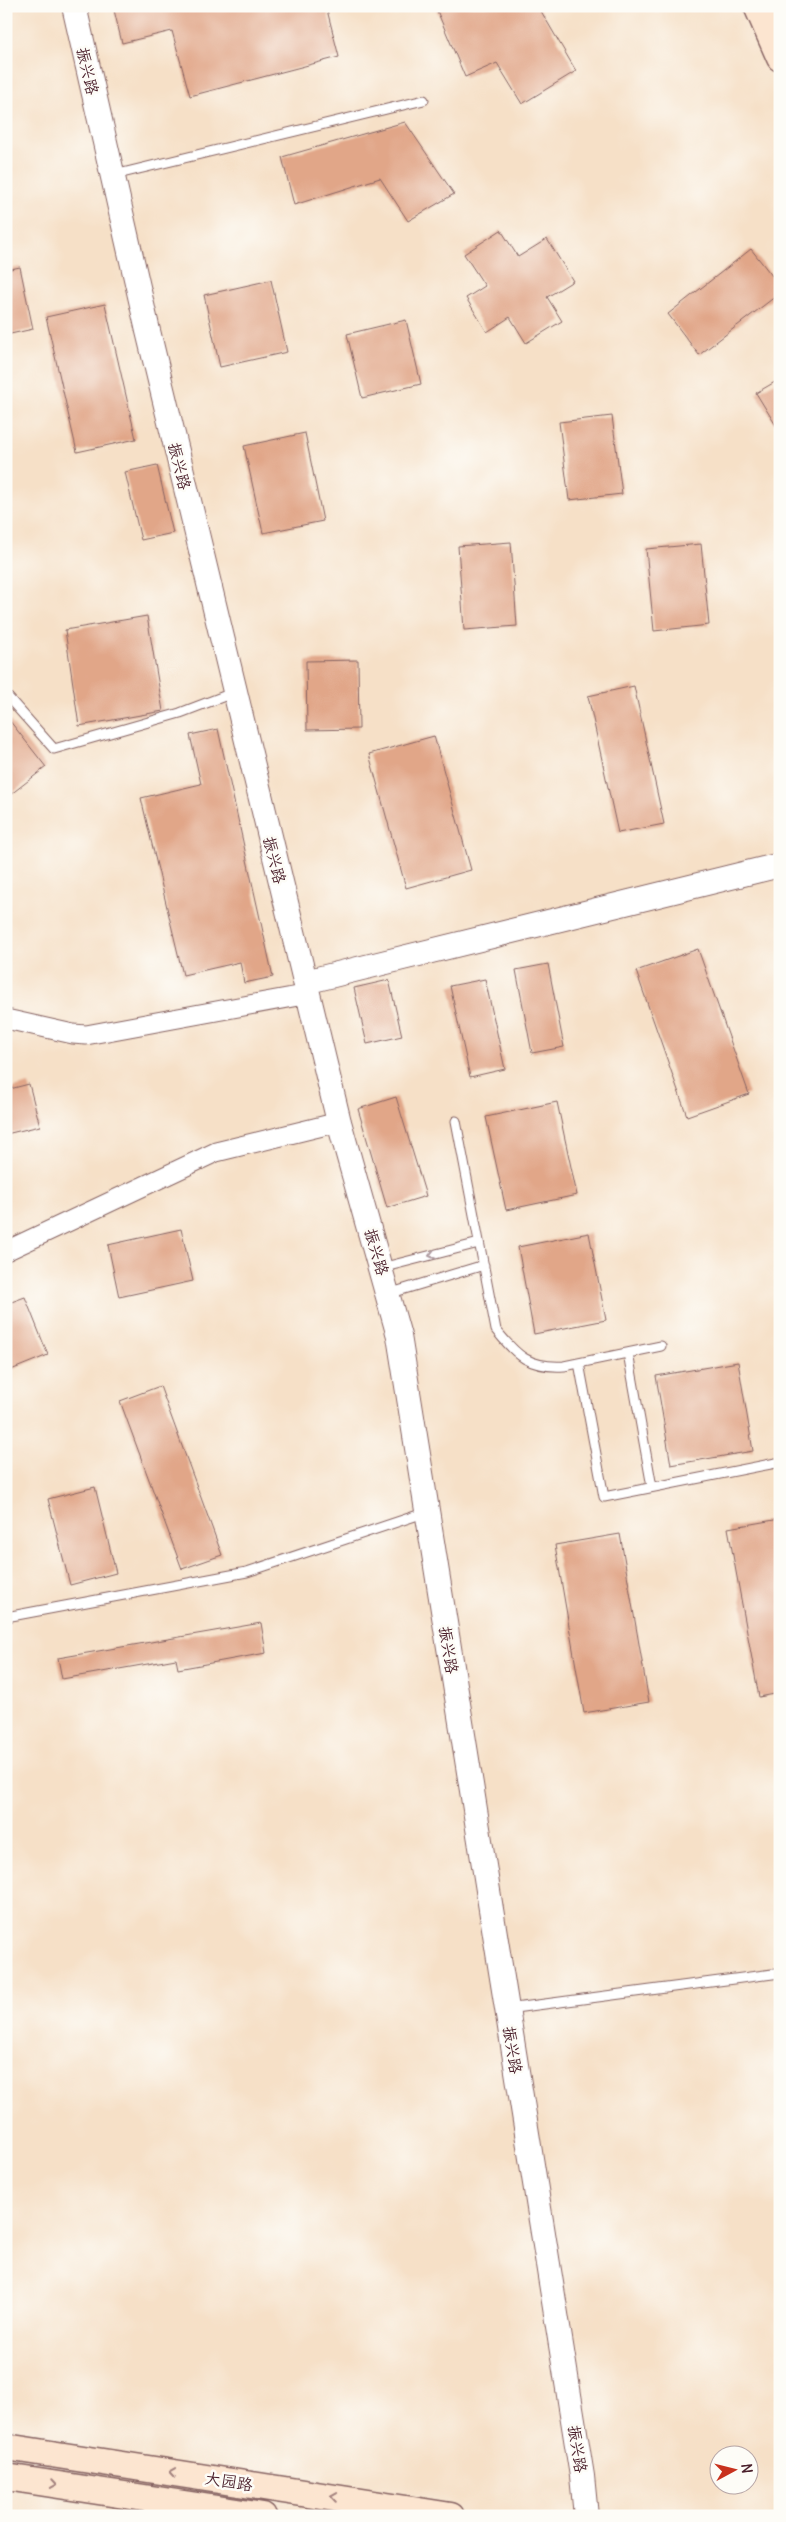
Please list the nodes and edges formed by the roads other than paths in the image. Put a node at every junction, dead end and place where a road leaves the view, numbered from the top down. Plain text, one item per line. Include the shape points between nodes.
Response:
1 (74, 6) edge
2 (757, 6) edge
3 (776, 6) edge
4 (780, 14) edge
5 (780, 58) edge
6 (424, 100) dead end
7 (112, 176) junction
8 (235, 692) junction
9 (6, 695) edge
10 (780, 864) edge
11 (307, 988) junction
12 (6, 1019) edge
13 (456, 1121) dead end
14 (340, 1122) junction
15 (479, 1243) junction
16 (6, 1252) edge
17 (484, 1265) junction
18 (381, 1268) junction
19 (388, 1294) junction
20 (661, 1346) dead end
21 (628, 1353) junction
22 (579, 1363) junction
23 (776, 1463) dead end
24 (652, 1487) junction
25 (427, 1512) junction
26 (6, 1616) edge
27 (780, 1973) edge
28 (507, 2009) junction
29 (6, 2447) edge
30 (6, 2477) edge
31 (263, 2516) edge
32 (451, 2516) edge
33 (586, 2516) edge

1 - 7 street, 振兴路
2 - 5 main road
3 - 4 main road
6 - 7 lane
7 - 8 street, 振兴路
8 - 9 lane via 180,713 54,749
8 - 11 street, 振兴路
10 - 11 street
11 - 12 street via 86,1035
11 - 14 street, 振兴路
13 - 15 lane
14 - 16 street via 216,1152
14 - 18 street, 振兴路
15 - 17 lane
15 -> 18 lane
17 - 19 lane
17 - 22 lane via 496,1330 511,1349 528,1362 549,1367
18 - 19 street, 振兴路
19 - 25 street, 振兴路 via 399,1336
20 - 21 lane
21 - 22 lane
21 - 24 lane
22 - 24 lane via 604,1496
23 - 24 lane
25 - 26 lane via 248,1572
25 - 28 street, 振兴路
27 - 28 lane
28 - 33 street, 振兴路
32 -> 29 main road, 大园路
30 -> 31 main road, 大园路

